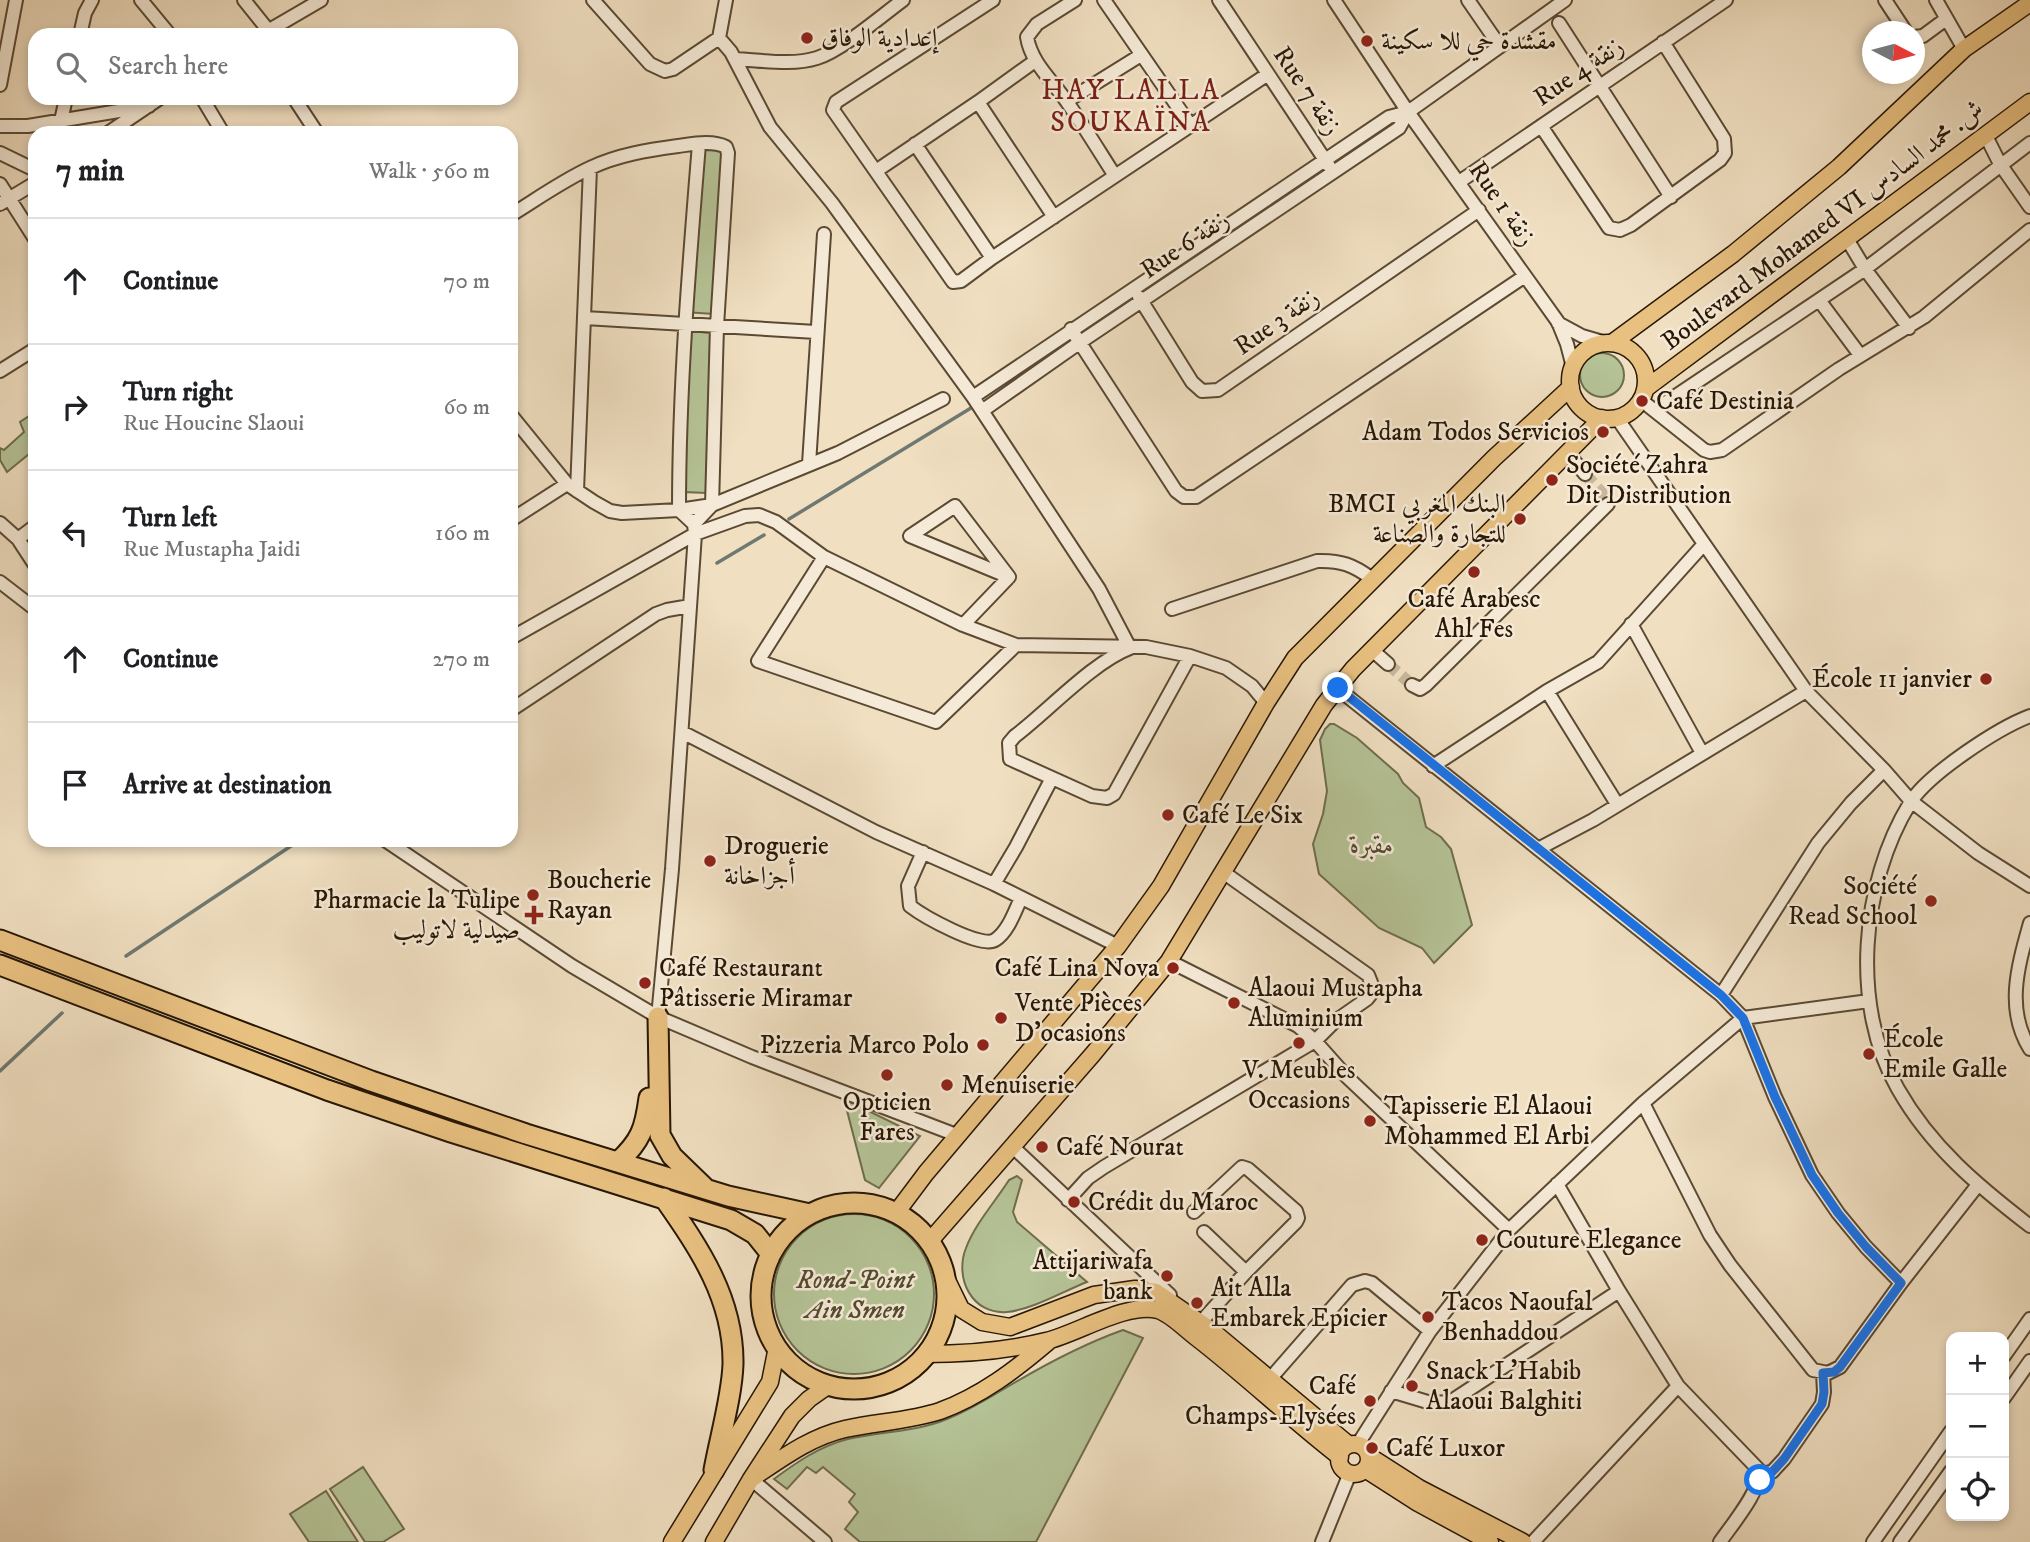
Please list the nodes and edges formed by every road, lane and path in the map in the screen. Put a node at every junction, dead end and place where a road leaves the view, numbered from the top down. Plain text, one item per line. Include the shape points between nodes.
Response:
1 (16, 0) edge
2 (92, 0) edge
3 (141, 0) edge
4 (321, 0) edge
5 (593, 0) edge
6 (726, 0) edge
7 (902, 0) edge
8 (993, 0) edge
9 (1075, 0) edge
10 (1104, 0) edge
11 (1219, 0) edge
12 (1334, 0) edge
13 (1468, 0) edge
14 (1726, 0) edge
15 (1885, 0) edge
16 (1936, 0) edge
17 (248, 1) edge
18 (1558, 2) edge
19 (2030, 3) edge
20 (1947, 19) junction
21 (1899, 21) edge
22 (1559, 23) dead end
23 (82, 28) edge
24 (164, 28) edge
25 (262, 28) edge
26 (273, 28) edge
27 (1925, 35) edge
28 (719, 38) junction
29 (1664, 42) junction
30 (1499, 45) junction
31 (1964, 49) junction
32 (1141, 55) junction
33 (735, 60) junction
34 (1035, 61) junction
35 (1268, 74) junction
36 (0, 85) edge
37 (1598, 86) junction
38 (978, 102) junction
39 (1067, 102) junction
40 (2030, 102) edge
41 (64, 105) edge
42 (139, 105) edge
43 (150, 105) edge
44 (206, 105) edge
45 (299, 105) edge
46 (1408, 112) junction
47 (61, 121) junction
48 (0, 126) edge
49 (118, 126) edge
50 (219, 126) edge
51 (312, 126) edge
52 (1191, 126) junction
53 (1541, 126) junction
54 (1986, 136) junction
55 (2030, 143) edge
56 (699, 144) junction
57 (915, 144) junction
58 (0, 153) edge
59 (2000, 164) junction
60 (1330, 166) junction
61 (28, 167) edge
62 (590, 168) junction
63 (876, 171) junction
64 (1115, 176) junction
65 (1459, 182) junction
66 (0, 184) edge
67 (28, 188) edge
68 (1671, 197) junction
69 (4, 201) edge
70 (2030, 207) edge
71 (1479, 210) junction
72 (518, 211) edge
73 (1054, 217) junction
74 (28, 230) edge
75 (2030, 230) edge
76 (824, 234) dead end
77 (1847, 239) junction
78 (992, 258) junction
79 (1865, 269) junction
80 (1525, 276) junction
81 (1133, 287) junction
82 (1819, 300) junction
83 (1141, 302) junction
84 (585, 318) junction
85 (1558, 323) junction
86 (684, 325) junction
87 (717, 326) junction
88 (1909, 328) junction
89 (1072, 329) junction
90 (816, 332) junction
91 (1079, 343) junction
92 (1609, 343) junction
93 (28, 353) edge
94 (1860, 355) junction
95 (1573, 367) junction
96 (0, 371) edge
97 (1571, 387) junction
98 (1643, 394) junction
99 (972, 397) junction
100 (943, 399) dead end
101 (1655, 410) junction
102 (982, 411) junction
103 (1609, 418) junction
104 (518, 423) edge
105 (1567, 452) junction
106 (810, 464) junction
107 (1586, 474) tunnel mouth
108 (572, 488) junction
109 (1608, 504) dead end
110 (712, 505) junction
111 (678, 510) junction
112 (518, 516) edge
113 (0, 523) edge
114 (695, 529) junction
115 (28, 531) edge
116 (18, 539) junction
117 (1704, 544) junction
118 (28, 554) edge
119 (824, 556) junction
120 (1009, 577) junction
121 (1372, 579) junction
122 (0, 582) edge
123 (28, 604) edge
124 (690, 606) junction
125 (1172, 609) dead end
126 (1632, 624) junction
127 (963, 625) junction
128 (518, 634) edge
129 (1016, 645) junction
130 (1130, 648) junction
131 (1372, 650) junction
132 (1191, 656) junction
133 (1388, 664) tunnel mouth
134 (1412, 685) dead end
135 (1338, 688) junction
136 (1547, 691) junction
137 (1806, 691) junction
138 (1266, 703) junction
139 (518, 705) edge
140 (2030, 716) edge
141 (682, 732) junction
142 (1702, 752) junction
143 (1433, 766) junction
144 (1884, 770) junction
145 (1052, 778) junction
146 (1911, 801) junction
147 (1617, 804) junction
148 (395, 847) edge
149 (1538, 849) junction
150 (923, 852) junction
151 (1223, 872) junction
152 (994, 884) junction
153 (2030, 886) edge
154 (1021, 898) junction
155 (2030, 923) edge
156 (0, 940) edge
157 (1118, 946) junction
158 (1169, 961) junction
159 (0, 965) edge
160 (1721, 995) junction
161 (1869, 1001) junction
162 (658, 1017) junction
163 (1743, 1018) junction
164 (1315, 1041) junction
165 (2030, 1049) edge
166 (1643, 1103) junction
167 (959, 1136) junction
168 (1013, 1147) junction
169 (618, 1162) junction
170 (1558, 1184) junction
171 (1978, 1186) junction
172 (708, 1190) junction
173 (664, 1198) junction
174 (1068, 1200) junction
175 (1194, 1212) dead end
176 (896, 1213) junction
177 (810, 1214) junction
178 (2030, 1226) edge
179 (1509, 1230) junction
180 (1204, 1232) dead end
181 (929, 1242) junction
182 (771, 1254) junction
183 (1246, 1272) junction
184 (944, 1275) junction
185 (1901, 1283) junction
186 (1619, 1291) junction
187 (1195, 1317) junction
188 (2030, 1319) edge
189 (1430, 1331) junction
190 (1050, 1340) junction
191 (777, 1347) junction
192 (2009, 1349) edge
193 (925, 1354) junction
194 (2030, 1361) edge
195 (1823, 1373) junction
196 (1270, 1379) junction
197 (829, 1385) junction
198 (1678, 1386) junction
199 (1391, 1391) junction
200 (2006, 1395) edge
201 (1946, 1438) edge
202 (1355, 1457) junction
203 (714, 1470) junction
204 (1759, 1472) junction
205 (1946, 1478) edge
206 (751, 1479) junction
207 (672, 1542) edge
208 (714, 1542) edge
209 (825, 1542) edge
210 (1322, 1542) edge
211 (1490, 1542) edge
212 (1523, 1542) edge
213 (1533, 1542) edge
214 (1720, 1542) edge
215 (1873, 1542) edge
216 (1900, 1542) edge

1 - 36 street
2 - 23 street
3 - 24 street
4 - 26 street
5 - 28 street via 658,69 673,69
6 - 28 street
7 - 33 street via 819,57
8 - 63 street via 836,102 834,114
9 - 34 street via 1031,30 1027,37
10 - 32 street
11 - 35 street, Rue 7 زنقة
12 - 46 street, Rue 1 زنقة
13 - 30 street
14 - 29 street, Rue 4 زنقة
15 - 21 street
16 - 20 street
17 - 25 street
18 - 30 street, Rue 6 زنقة
19 - 31 main road
20 - 27 street
20 - 31 street
22 - 37 street
28 - 33 street
29 - 37 street, Rue 4 زنقة
29 - 68 street via 1726,146 1720,160
30 - 46 street, Rue 6 زنقة
31 - 92 main road via 1839,167 1733,254
32 - 39 street
32 - 52 street
33 - 99 street via 770,127 832,203
34 - 38 street
34 - 39 street
35 - 52 street
35 - 60 street, Rue 7 زنقة
37 - 53 street, Rue 4 زنقة
37 - 68 street
38 - 57 street
38 - 73 street
39 - 64 street
40 - 54 main road, Boulevard Mohamed VI ش. محمد السادس
41 - 47 street
42 - 47 street
43 - 49 street
44 - 50 street
45 - 51 street
46 - 60 street, Rue 6 زنقة via 1389,117
46 - 65 street, Rue 1 زنقة
47 - 48 street
52 - 64 street
53 - 65 street, Rue 4 زنقة
53 - 68 street via 1609,228 1631,225
54 - 59 street
54 - 77 main road, Boulevard Mohamed VI ش. محمد السادس
55 - 59 street
56 - 62 street via 643,152
56 - 86 street
56 - 87 street via 723,146 728,153
57 - 63 street
57 - 78 street
58 - 61 street
59 - 70 street
59 - 79 street
60 - 81 street, Rue 6 زنقة
60 - 83 street, Rue 6 زنقة
62 - 72 street
62 - 84 street
63 - 78 street via 953,282
64 - 73 street
65 - 71 street, Rue 1 زنقة
66 - 69 street
67 - 69 street
69 - 74 street
71 - 80 street, Rue 1 زنقة
71 - 83 street, Rue 3 زنقة via 1218,390 1202,391 1192,382
73 - 78 street
75 - 88 street
76 - 90 street
77 - 79 street
77 - 98 main road, Boulevard Mohamed VI ش. محمد السادس
79 - 82 street
79 - 88 street
80 - 85 street, Rue 1 زنقة
80 - 91 street via 1196,497 1176,491
81 - 83 street, Rue 3 زنقة
81 - 89 street, Rue 6 زنقة
82 - 94 street
82 - 101 street
83 - 91 street, Rue 6 زنقة
84 - 86 street
84 - 108 street
85 - 92 street
85 - 95 street
86 - 87 street
86 - 111 street
87 - 90 street
87 - 110 street
88 - 94 street
89 - 91 street
89 - 99 street, Rue 6 زنقة
90 - 106 street
91 - 102 street, Rue 6 زنقة
92 - 95 main road via 1584,351
92 - 98 main road via 1630,349 1639,358 1646,376
93 - 96 street
94 - 101 street via 1722,450 1704,450
95 - 97 main road
97 - 103 main road via 1581,407
97 - 121 main road
98 - 101 street
98 - 103 main road via 1629,412
99 - 102 street
100 - 106 street
102 - 130 street via 1099,589
103 - 105 main road
103 - 117 street
104 - 108 street
105 - 107 street
105 - 131 main road
106 - 110 street
108 - 111 street via 610,511
108 - 112 street
109 - 134 street via 1426,685 1417,689
110 - 111 street
110 - 114 street
111 - 114 street
113 - 116 street
114 - 119 street via 760,515
114 - 124 street
114 - 128 street
115 - 116 street
116 - 118 street
117 - 126 street
117 - 137 street
119 - 127 street
119 - 129 street via 758,661 936,722
120 - 120 street via 955,506 910,536 947,551
120 - 127 street
121 - 125 street via 1345,563 1317,561
121 - 138 main road via 1295,659
122 - 123 street
124 - 139 street via 656,614
124 - 141 street
126 - 136 street via 1598,662
126 - 142 street
127 - 129 street
129 - 130 street
130 - 132 street
130 - 145 street via 1098,667 1009,743 1010,759
131 - 133 street
131 - 135 main road
132 - 138 street via 1233,672
132 - 145 street via 1114,794 1092,796
135 - 143 street
135 - 151 main road
136 - 143 street
136 - 147 street
137 - 142 street
137 - 144 street
138 - 157 main road via 1161,886
140 - 146 street via 1972,749
141 - 150 street
141 - 162 street
142 - 147 street
143 - 149 street
144 - 146 street
144 - 160 street via 1818,843
145 - 152 street
146 - 153 street
146 - 161 street via 1880,875 1868,920
147 - 149 street
148 - 162 street
149 - 160 street
150 - 152 street
150 - 154 street via 908,886 910,906 955,930 992,942 1004,932
151 - 158 main road
151 - 164 street via 1368,975 1371,994
152 - 154 street
154 - 157 street
155 - 165 street via 2015,1011
156 - 169 highway via 371,1081
157 - 167 main road
158 - 164 street via 1298,1026
158 - 168 main road
159 - 173 highway via 327,1090
160 - 163 street
161 - 163 street
161 - 171 street via 1896,1087 1922,1126
162 - 167 street
162 - 169 highway via 646,1121 635,1147
162 - 172 highway via 660,1135 671,1156
163 - 166 street
163 - 185 street via 1812,1175 1852,1230
164 - 174 street via 1133,1147 1088,1178
164 - 179 street
166 - 170 street
166 - 195 street via 1720,1251 1811,1368
167 - 176 main road
168 - 174 street
168 - 181 main road
169 - 172 highway
170 - 179 street
170 - 186 street
171 - 178 street
171 - 185 street
172 - 177 highway
173 - 182 highway via 743,1226
173 - 203 highway via 715,1279 729,1322 733,1364
174 - 187 street
175 - 183 street via 1241,1167 1296,1211 1296,1222
176 - 177 highway via 849,1203
176 - 181 highway
177 - 182 highway via 789,1229
179 - 189 street
180 - 183 street
181 - 184 highway
182 - 191 highway via 762,1301
183 - 187 street
184 - 187 main road via 961,1309 993,1325 1010,1327 1094,1295 1135,1289 1156,1292
184 - 193 highway via 944,1315
185 - 195 street via 1840,1367
186 - 198 street
186 - 199 street via 1450,1402 1431,1403
187 - 196 main road
188 - 192 street
189 - 196 street via 1372,1283 1358,1282
189 - 199 street
190 - 193 main road via 1002,1351
190 - 202 main road via 1107,1318 1142,1309 1160,1311
190 - 206 main road via 979,1394 938,1412 819,1437
191 - 197 highway via 798,1369
191 - 203 main road via 770,1382
193 - 197 highway via 885,1383 853,1388
194 - 200 street
195 - 204 street via 1822,1404 1772,1472
196 - 202 main road
197 - 206 main road via 792,1416
198 - 204 street
198 - 213 street
199 - 202 street
201 - 215 street
202 - 210 street
202 - 211 main road via 1418,1503
202 - 212 main road
203 - 207 main road
204 - 214 street via 1758,1486
205 - 216 street
206 - 208 main road
206 - 209 street

